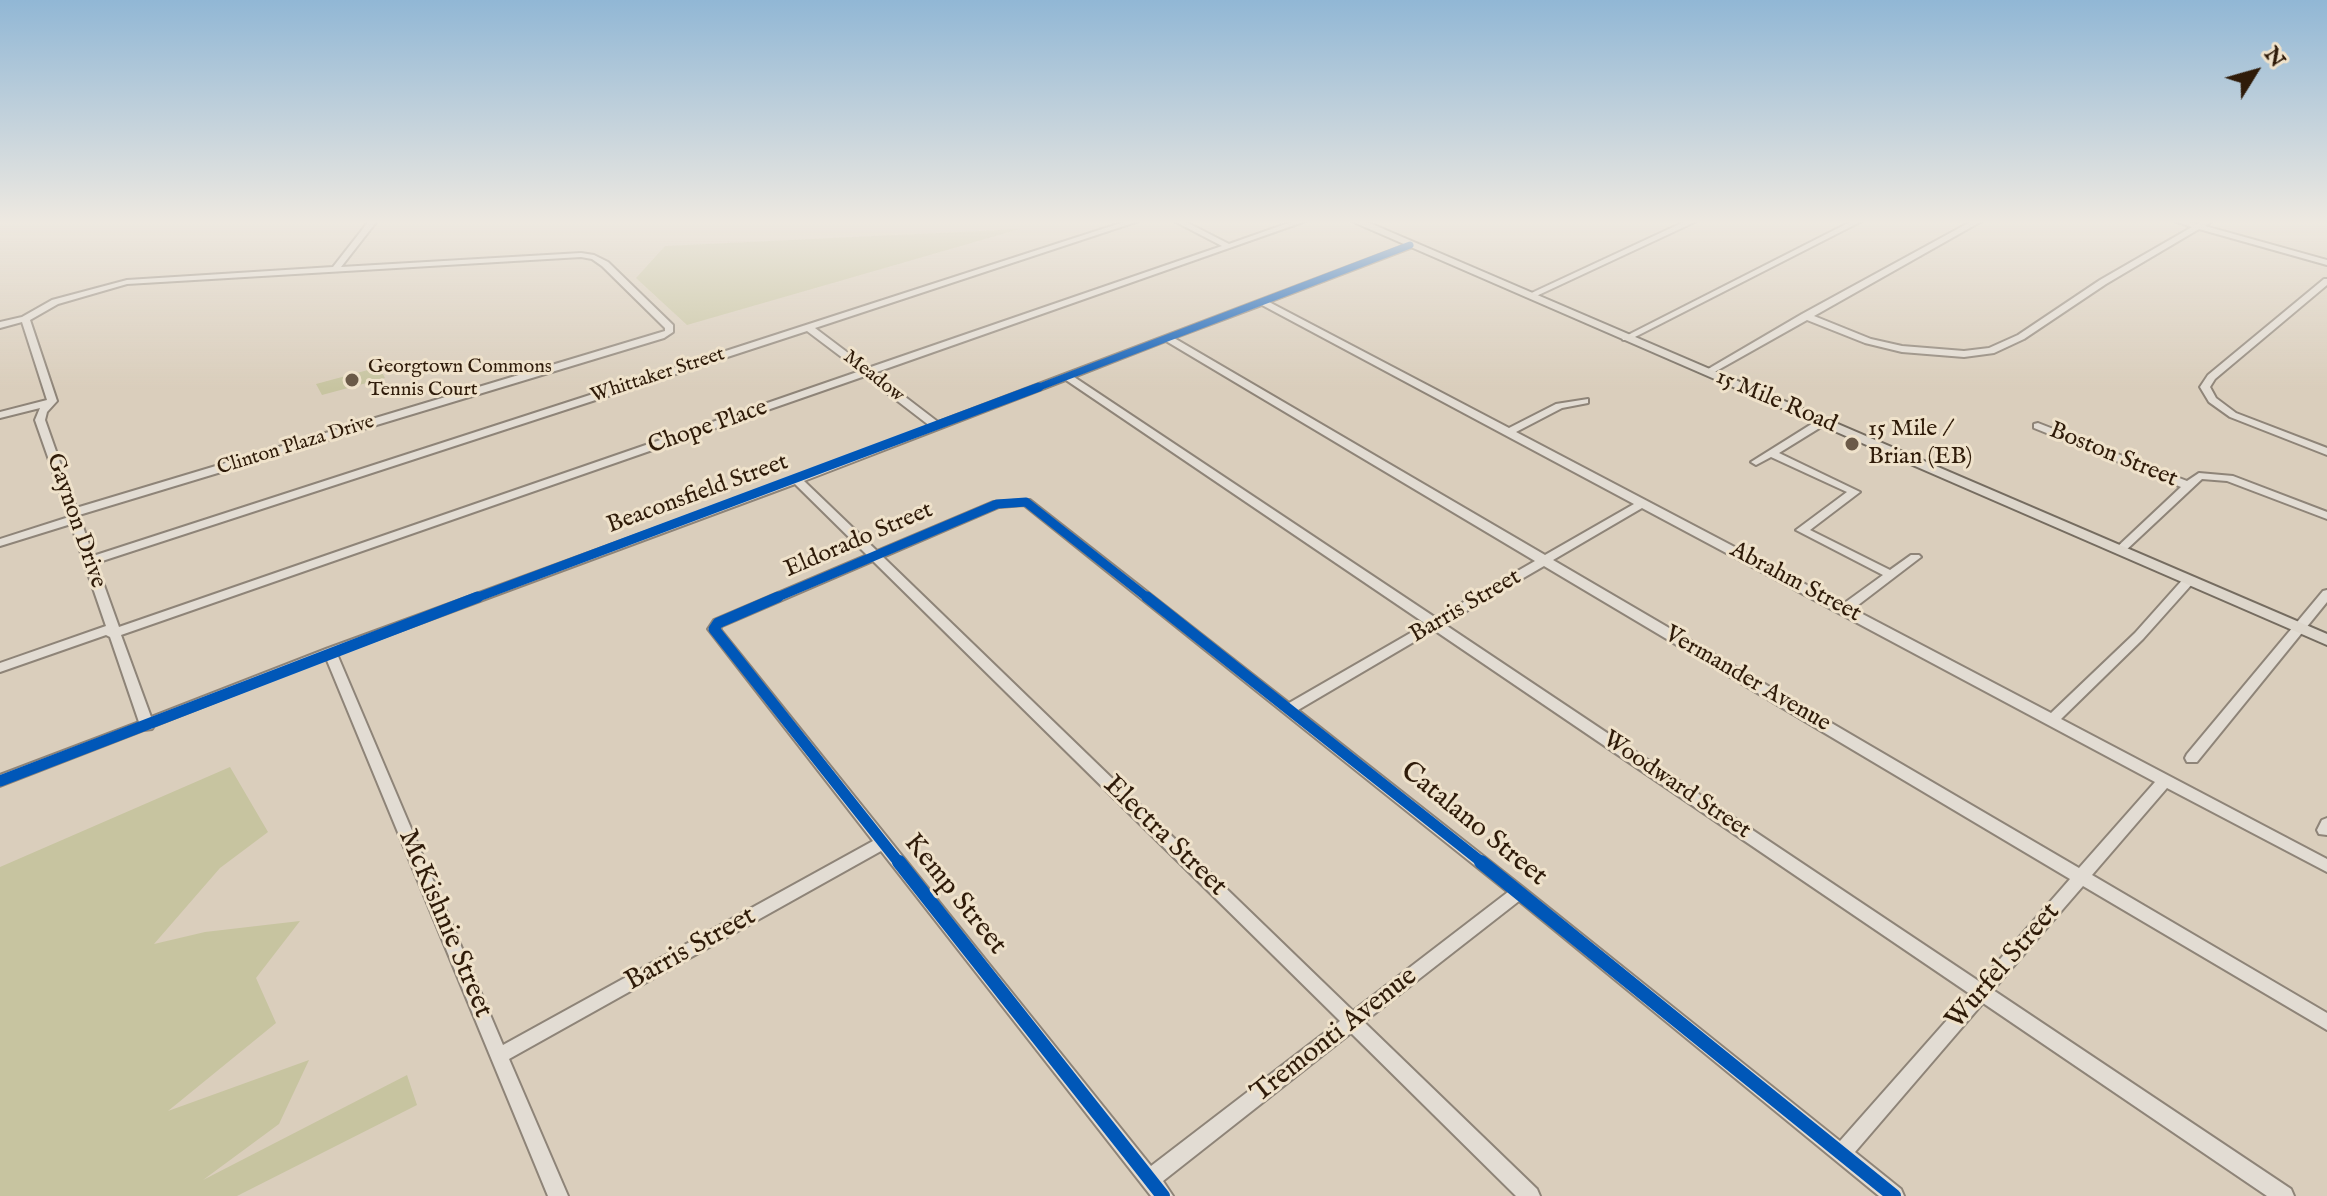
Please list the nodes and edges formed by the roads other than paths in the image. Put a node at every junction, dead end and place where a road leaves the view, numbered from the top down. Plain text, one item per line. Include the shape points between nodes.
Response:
1 (225, 277) edge
2 (615, 277) edge
3 (965, 277) edge
4 (1140, 277) edge
5 (1328, 277) edge
6 (1484, 277) edge
7 (1571, 277) edge
8 (1747, 277) edge
9 (1876, 277) edge
10 (2113, 277) edge
11 (2327, 281) edge
12 (1529, 296) junction
13 (1263, 302) junction
14 (1805, 316) junction
15 (25, 319) junction
16 (0, 325) edge
17 (809, 328) junction
18 (1167, 338) junction
19 (1626, 338) junction
20 (1708, 372) junction
21 (867, 373) junction
22 (1068, 377) junction
23 (52, 401) junction
24 (1585, 401) dead end
25 (0, 415) edge
26 (1822, 422) junction
27 (937, 426) junction
28 (2038, 426) dead end
29 (1509, 432) junction
30 (2327, 452) edge
31 (1771, 453) junction
32 (1756, 462) dead end
33 (797, 480) junction
34 (2189, 486) junction
35 (1017, 499) joint
36 (1643, 503) junction
37 (74, 516) junction
38 (2327, 516) edge
39 (0, 543) edge
40 (2120, 550) junction
41 (877, 555) junction
42 (1915, 557) dead end
43 (90, 561) junction
44 (1546, 561) junction
45 (1891, 575) junction
46 (2189, 580) junction
47 (2327, 594) edge
48 (1845, 609) junction
49 (718, 623) joint
50 (1435, 624) junction
51 (2300, 628) junction
52 (112, 632) junction
53 (2327, 640) edge
54 (330, 652) junction
55 (0, 668) edge
56 (1289, 709) junction
57 (2054, 718) junction
58 (147, 726) junction
59 (2192, 758) dead end
60 (2166, 779) junction
61 (0, 781) edge
62 (882, 843) junction
63 (2327, 866) edge
64 (2083, 877) junction
65 (1519, 892) junction
66 (1982, 991) junction
67 (1353, 1022) junction
68 (2327, 1022) edge
69 (499, 1056) junction
70 (1841, 1154) junction
71 (1150, 1179) junction
72 (558, 1196) edge
73 (1163, 1196) edge
74 (1530, 1196) edge
75 (1894, 1196) edge
76 (2284, 1196) edge

1 - 15 street, Clinton Plaza Drive via 127,282 45,306
2 - 37 street, Clinton Plaza Drive via 670,329
3 - 17 street, Whittaker Street
4 - 21 street, Chope Place
5 - 13 street, Beaconsfield Street
6 - 12 main road, 15 Mile Road
7 - 12 street
8 - 19 street
9 - 14 street
10 - 14 street via 1991,351 1902,349
11 - 30 street via 2205,387 2212,400 2242,420
12 - 19 main road, 15 Mile Road
13 - 18 street, Beaconsfield Street
13 - 29 street, Abrahm Street
14 - 20 street
15 - 16 street, Clinton Plaza Drive
15 - 23 street, Gaynon Drive
17 - 21 street, Meadow
17 - 43 street, Whittaker Street
18 - 22 street, Beaconsfield Street
18 - 44 street, Vermander Avenue
19 - 20 main road, 15 Mile Road
20 - 26 main road, 15 Mile Road
21 - 27 street, Meadow
21 - 52 street, Chope Place
22 - 27 street, Beaconsfield Street
22 - 50 street, Woodward Street
23 - 25 street
23 - 37 street, Gaynon Drive via 40,420
24 - 29 street via 1559,406
26 - 31 street
26 - 40 main road, 15 Mile Road
27 - 33 street, Beaconsfield Street
28 - 34 street, Boston Street
29 - 36 street, Abrahm Street
31 - 32 street
31 - 45 street via 1855,492 1802,530
33 - 41 street, Electra Street
33 - 54 street, Beaconsfield Street
34 - 38 street via 2199,476 2219,476
34 - 40 street
35 - 41 street, Eldorado Street
35 - 56 street, Catalano Street
36 - 44 street, Barris Street
36 - 48 street, Abrahm Street
37 - 39 street
37 - 43 street, Gaynon Drive
40 - 46 main road, 15 Mile Road
41 - 49 street, Eldorado Street
41 - 67 street, Electra Street
42 - 45 street
43 - 52 street, Gaynon Drive
44 - 50 street, Barris Street
44 - 64 street, Vermander Avenue
45 - 48 street
46 - 51 main road, 15 Mile Road
46 - 57 street
47 - 51 street
48 - 57 street, Abrahm Street
49 - 62 street, Kemp Street via 714,629
50 - 56 street, Barris Street
50 - 66 street, Woodward Street
51 - 53 main road, 15 Mile Road
51 - 59 street
52 - 55 street, Chope Place
52 - 58 street, Gaynon Drive
54 - 58 street, Beaconsfield Street
54 - 69 street, McKishnie Street
56 - 65 street, Catalano Street
57 - 60 street, Abrahm Street
58 - 61 street, Beaconsfield Street
60 - 63 street, Abrahm Street
60 - 64 street, Wurfel Street
62 - 69 street, Barris Street
62 - 71 street, Kemp Street
64 - 66 street, Wurfel Street
64 - 68 street, Vermander Avenue
65 - 67 street, Tremonti Avenue
65 - 70 street, Catalano Street
66 - 70 street, Wurfel Street
66 - 76 street, Woodward Street
67 - 71 street, Tremonti Avenue
67 - 74 street, Electra Street
69 - 72 street, McKishnie Street
70 - 75 street, Catalano Street
71 - 73 street, Kemp Street

